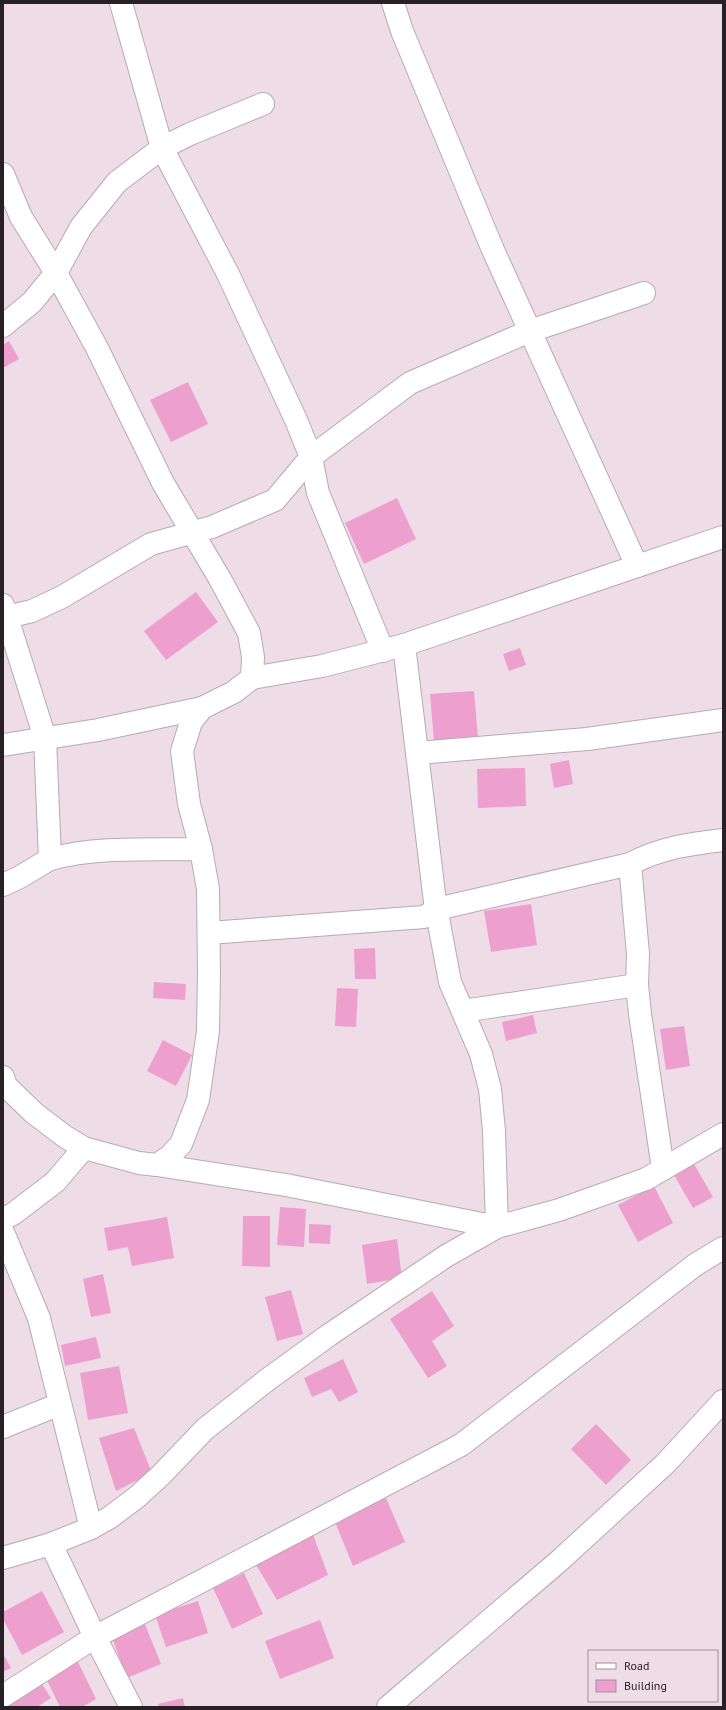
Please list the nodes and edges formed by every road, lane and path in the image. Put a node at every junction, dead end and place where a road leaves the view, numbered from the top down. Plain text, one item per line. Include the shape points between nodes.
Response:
1 (121, 3) edge
2 (393, 3) edge
3 (264, 104) dead end
4 (162, 148) junction
5 (3, 174) edge
6 (56, 273) junction
7 (644, 293) dead end
8 (3, 326) edge
9 (530, 331) junction
10 (311, 457) junction
11 (192, 531) junction
12 (722, 537) edge
13 (636, 566) junction
14 (4, 613) edge
15 (404, 645) junction
16 (383, 651) junction
17 (252, 678) junction
18 (202, 708) junction
19 (723, 720) edge
20 (46, 738) junction
21 (3, 745) edge
22 (417, 753) junction
23 (723, 840) edge
24 (201, 850) junction
25 (50, 859) junction
26 (630, 864) junction
27 (3, 885) edge
28 (437, 909) junction
29 (209, 933) junction
30 (637, 985) junction
31 (463, 1011) junction
32 (3, 1077) edge
33 (723, 1134) edge
34 (84, 1148) junction
35 (157, 1165) junction
36 (663, 1169) junction
37 (3, 1219) edge
38 (496, 1227) junction
39 (3, 1232) edge
40 (723, 1248) edge
41 (723, 1401) edge
42 (60, 1404) junction
43 (3, 1427) edge
44 (91, 1528) junction
45 (51, 1544) junction
46 (3, 1558) edge
47 (95, 1637) junction
48 (3, 1696) edge
49 (131, 1707) edge
50 (388, 1707) edge

1 - 4 street
2 - 9 street via 402,31 490,243
3 - 4 street
4 - 6 street via 117,182 81,227
4 - 10 street via 228,274
5 - 6 street via 21,217
6 - 8 street via 32,302
6 - 11 street via 97,348 163,482
7 - 9 street
9 - 10 street via 410,383
9 - 13 street
10 - 11 street via 274,500 212,527
10 - 16 street via 318,493
11 - 14 street via 150,544 62,597 32,611
11 - 17 street via 249,633 253,657
12 - 13 street
13 - 15 street
14 - 20 street
15 - 16 street
15 - 22 street
16 - 17 street via 322,666
17 - 18 street via 234,692
18 - 20 street
18 - 24 street via 191,722 182,751 189,804
19 - 22 street via 587,739
20 - 21 street
20 - 25 street
22 - 28 street
23 - 26 street via 682,844
24 - 25 street via 92,851
24 - 29 street via 208,889
25 - 27 street
26 - 28 street
26 - 30 street via 638,954
28 - 29 street via 424,916
28 - 31 street via 450,982
29 - 35 street via 208,1031 198,1100 181,1144
30 - 31 street
30 - 36 street
31 - 38 street via 481,1054 490,1089 494,1131
32 - 34 street via 6,1086 34,1113
33 - 36 street
34 - 35 street via 139,1164
34 - 37 street via 56,1182
35 - 38 street via 286,1184
36 - 38 street via 646,1179 574,1205
38 - 44 street via 446,1256 267,1380 206,1429 137,1497
39 - 42 street via 39,1318
40 - 47 street via 695,1265 461,1444
41 - 50 street via 666,1463 569,1552
42 - 43 street
42 - 44 street
44 - 45 street
45 - 46 street
45 - 47 street
47 - 48 street
47 - 49 street

